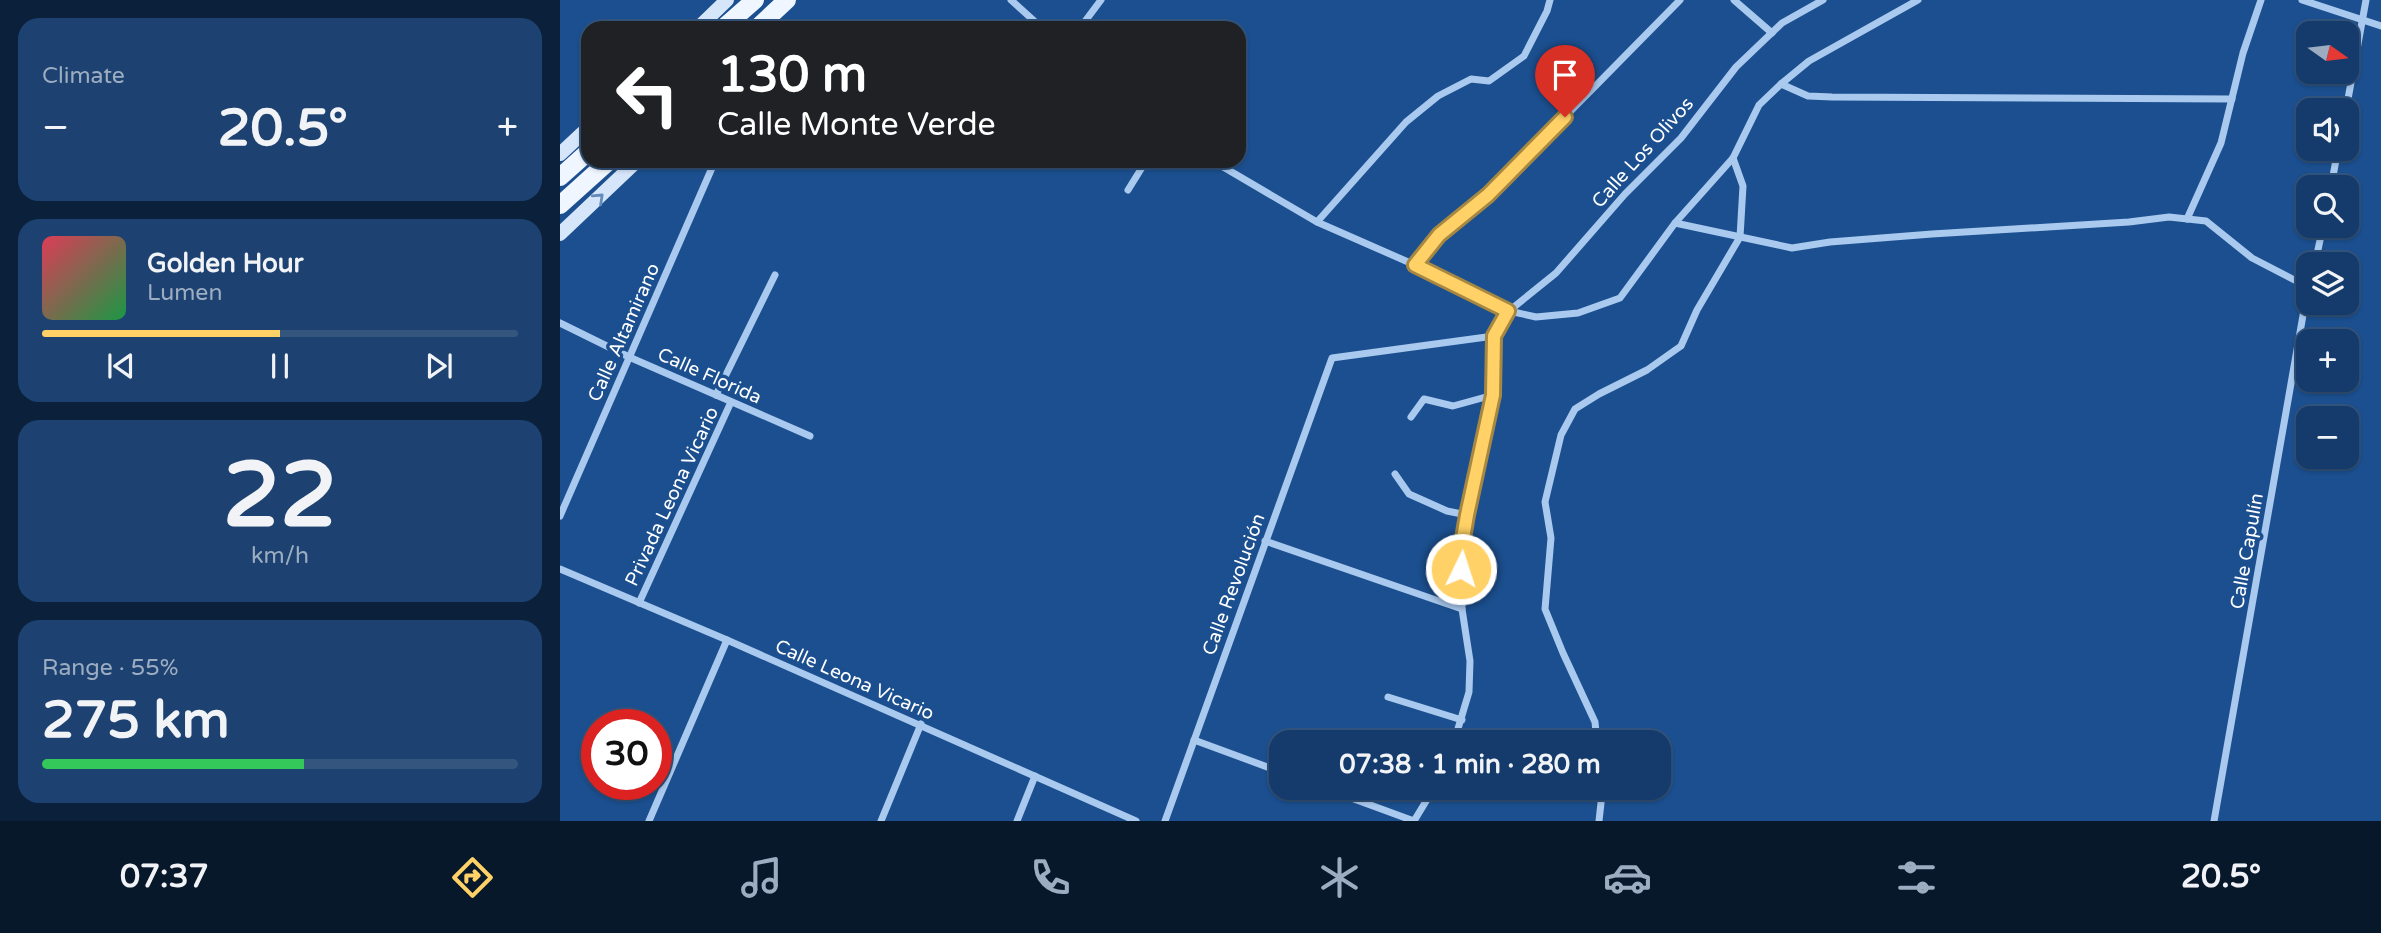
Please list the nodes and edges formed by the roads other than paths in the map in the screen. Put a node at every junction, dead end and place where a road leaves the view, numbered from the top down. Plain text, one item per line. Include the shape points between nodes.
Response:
1 (727, 0) edge
2 (755, 0) edge
3 (787, 0) edge
4 (1011, 0) edge
5 (1101, 0) edge
6 (1550, 0) edge
7 (1680, 0) edge
8 (1734, 0) edge
9 (1823, 0) edge
10 (1918, 0) edge
11 (2260, 0) edge
12 (2302, 0) edge
13 (2367, 0) edge
14 (765, 20) edge
15 (708, 21) edge
16 (731, 21) edge
17 (1034, 21) edge
18 (1085, 21) edge
19 (2363, 21) junction
20 (2381, 26) edge
21 (1772, 33) junction
22 (1781, 84) junction
23 (2348, 98) edge
24 (2232, 99) junction
25 (581, 134) edge
26 (560, 154) edge
27 (581, 158) edge
28 (1733, 158) junction
29 (601, 168) edge
30 (630, 168) edge
31 (712, 168) edge
32 (1142, 168) edge
33 (1225, 168) edge
34 (560, 177) edge
35 (1128, 190) dead end
36 (560, 205) edge
37 (2187, 219) junction
38 (1317, 222) junction
39 (1675, 223) junction
40 (560, 234) edge
41 (1740, 237) junction
42 (1415, 265) junction
43 (775, 275) dead end
44 (2296, 281) edge
45 (1508, 311) junction
46 (2303, 315) edge
47 (560, 323) edge
48 (1494, 336) junction
49 (629, 357) junction
50 (716, 395) junction
51 (1493, 395) junction
52 (731, 402) junction
53 (1411, 418) dead end
54 (810, 436) dead end
55 (1395, 474) dead end
56 (1467, 515) junction
57 (560, 516) edge
58 (1265, 541) junction
59 (560, 569) edge
60 (639, 603) junction
61 (1462, 609) junction
62 (727, 640) junction
63 (1388, 697) dead end
64 (1462, 720) junction
65 (921, 724) junction
66 (1458, 730) edge
67 (1596, 730) edge
68 (1194, 740) junction
69 (1269, 768) edge
70 (1035, 776) junction
71 (1357, 800) edge
72 (1427, 800) edge
73 (1601, 800) edge
74 (649, 821) edge
75 (881, 821) edge
76 (1017, 821) edge
77 (1136, 821) edge
78 (1165, 821) edge
79 (1599, 821) edge
80 (2214, 821) edge

1 - 15 street
2 - 16 main road
3 - 14 main road
4 - 17 street
5 - 18 street
6 - 38 street via 1524,56 1489,82 1471,79 1438,96 1406,122
7 - 42 street via 1488,195 1439,235
8 - 21 street
9 - 21 street, Calle Los Olivos
10 - 22 street via 1809,61
11 - 24 street
12 - 19 street
13 - 19 street
19 - 20 street
19 - 23 street
21 - 45 street, Calle Los Olivos via 1736,67 1681,138 1556,273
22 - 24 street via 1808,96 1832,97
22 - 28 street via 1759,105
24 - 37 street via 2221,143
25 - 26 street
27 - 34 main road
28 - 39 street
28 - 41 street via 1743,186
29 - 36 main road
40 -> 30 street
31 - 49 street, Calle Altamirano
32 - 35 street
33 - 38 street
37 - 41 street via 1932,234 1792,248
37 - 44 street via 2206,222 2252,258
38 - 42 street
39 - 41 street
39 - 45 street via 1620,298 1578,313 1536,317
41 - 67 street via 1681,346 1575,409 1561,435 1545,502 1551,538 1545,609
42 - 45 street
43 - 50 street
45 - 48 street, Calle Los Olivos
46 - 80 street, Calle Capulín
47 - 49 street, Calle Florida
48 - 51 street
48 - 58 street, Calle Revolución via 1332,358
49 - 50 street, Calle Florida
49 - 57 street, Calle Altamirano
50 - 52 street, Calle Florida
51 - 53 street via 1453,405 1424,399
51 - 56 street
52 - 54 street, Calle Florida
52 - 60 street, Privada Leona Vicario
55 - 56 street via 1409,495 1447,512
56 - 61 street via 1461,550
58 - 61 street
58 - 68 street, Calle Revolución
59 - 60 street, Calle Leona Vicario
60 - 62 street, Calle Leona Vicario
61 - 64 street via 1470,661
62 - 65 street, Calle Leona Vicario
62 - 74 street
63 - 64 street
64 - 66 street
65 - 70 street, Calle Leona Vicario
65 - 75 street
68 - 69 street
68 - 78 street, Calle Revolución
70 - 76 street
70 - 77 street, Calle Leona Vicario
71 - 72 street via 1415,821
73 - 79 street

